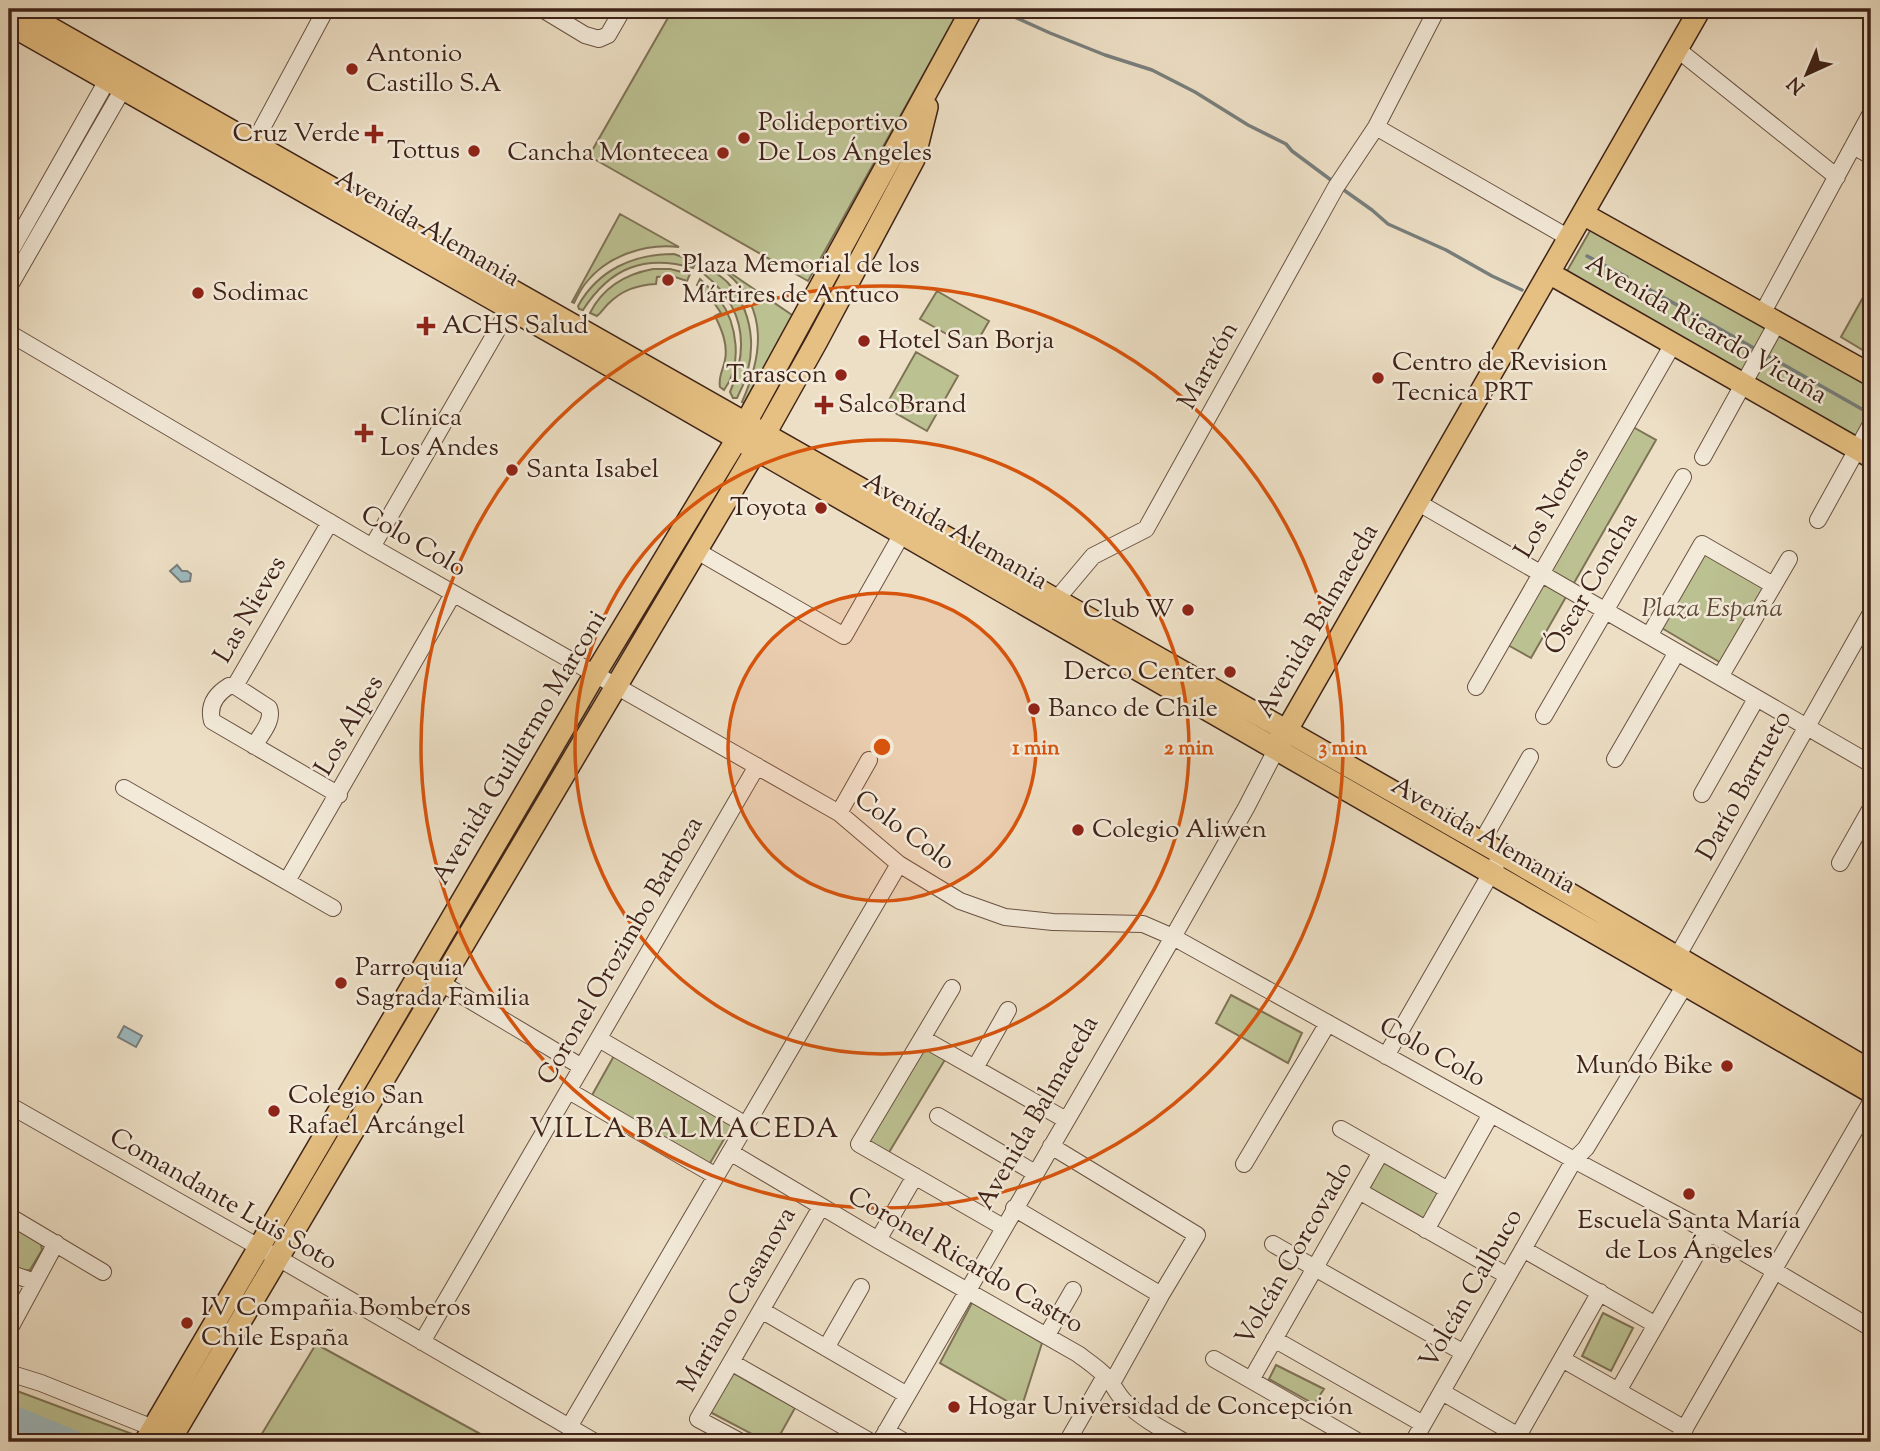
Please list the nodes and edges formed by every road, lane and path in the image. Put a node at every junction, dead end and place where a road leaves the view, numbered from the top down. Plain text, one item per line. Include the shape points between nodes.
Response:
1 (17, 9) edge
2 (326, 9) edge
3 (542, 9) edge
4 (623, 9) edge
5 (972, 9) edge
6 (1437, 9) edge
7 (1700, 9) edge
8 (9, 24) edge
9 (1677, 49) junction
10 (120, 77) junction
11 (934, 78) junction
12 (1871, 113) edge
13 (1376, 127) junction
14 (254, 144) junction
15 (1853, 146) junction
16 (1871, 156) edge
17 (1837, 177) junction
18 (1583, 214) junction
19 (1569, 238) junction
20 (846, 239) junction
21 (866, 250) junction
22 (9, 254) edge
23 (1549, 273) junction
24 (9, 287) edge
25 (514, 301) junction
26 (1770, 318) junction
27 (797, 330) junction
28 (9, 333) edge
29 (817, 341) junction
30 (1673, 344) junction
31 (1871, 375) edge
32 (1745, 384) junction
33 (1871, 424) edge
34 (751, 436) junction
35 (1864, 453) edge
36 (1703, 457) dead end
37 (1683, 477) dead end
38 (1417, 502) junction
39 (1818, 520) dead end
40 (330, 522) junction
41 (902, 534) junction
42 (372, 547) junction
43 (696, 551) junction
44 (1789, 559) dead end
45 (1542, 573) junction
46 (1773, 585) junction
47 (453, 594) junction
48 (1056, 600) junction
49 (1605, 611) junction
50 (1871, 613) edge
51 (1649, 636) junction
52 (1677, 652) junction
53 (595, 674) junction
54 (1720, 677) junction
55 (236, 686) junction
56 (617, 687) junction
57 (1476, 687) dead end
58 (1756, 699) junction
59 (1544, 716) dead end
60 (1807, 727) junction
61 (1287, 731) junction
62 (254, 746) junction
63 (1276, 750) junction
64 (1530, 757) dead end
65 (1615, 759) dead end
66 (869, 760) dead end
67 (1871, 764) edge
68 (757, 766) junction
69 (124, 788) dead end
70 (1702, 794) dead end
71 (339, 795) junction
72 (1871, 807) edge
73 (839, 813) junction
74 (1481, 843) junction
75 (1502, 854) junction
76 (1840, 863) dead end
77 (900, 864) junction
78 (1490, 873) junction
79 (287, 881) junction
80 (333, 908) dead end
81 (1173, 937) junction
82 (1677, 957) junction
83 (421, 971) junction
84 (441, 983) junction
85 (1685, 985) junction
86 (952, 988) dead end
87 (1008, 1010) dead end
88 (1328, 1023) junction
89 (922, 1038) junction
90 (599, 1039) junction
91 (1386, 1056) junction
92 (582, 1067) junction
93 (975, 1068) junction
94 (1871, 1071) edge
95 (569, 1091) junction
96 (1871, 1093) edge
97 (1871, 1102) edge
98 (9, 1105) edge
99 (1491, 1114) junction
100 (938, 1116) dead end
101 (1066, 1120) junction
102 (746, 1125) junction
103 (1341, 1129) dead end
104 (1051, 1146) junction
105 (730, 1152) junction
106 (1381, 1152) junction
107 (1574, 1160) junction
108 (1244, 1164) dead end
109 (1035, 1173) junction
110 (716, 1176) junction
111 (915, 1176) junction
112 (1448, 1190) junction
113 (1359, 1191) junction
114 (821, 1207) junction
115 (1014, 1208) junction
116 (9, 1216) edge
117 (1003, 1227) junction
118 (1426, 1230) junction
119 (1709, 1232) junction
120 (878, 1240) junction
121 (56, 1243) junction
122 (1273, 1244) dead end
123 (259, 1248) junction
124 (1523, 1249) junction
125 (278, 1258) junction
126 (1315, 1268) junction
127 (1774, 1271) junction
128 (103, 1272) dead end
129 (9, 1273) edge
130 (1508, 1276) junction
131 (35, 1282) junction
132 (861, 1287) dead end
133 (1073, 1290) dead end
134 (967, 1291) junction
135 (1600, 1292) junction
136 (1161, 1295) junction
137 (761, 1310) junction
138 (1656, 1325) junction
139 (1871, 1328) edge
140 (9, 1330) edge
141 (1047, 1335) junction
142 (206, 1338) junction
143 (1274, 1339) junction
144 (422, 1342) junction
145 (225, 1348) junction
146 (826, 1348) junction
147 (1464, 1353) junction
148 (1214, 1359) dead end
149 (1562, 1359) junction
150 (731, 1362) junction
151 (9, 1373) edge
152 (1109, 1380) junction
153 (1251, 1380) junction
154 (1618, 1391) junction
155 (1441, 1392) junction
156 (906, 1395) junction
157 (1423, 1424) junction
158 (569, 1427) junction
159 (149, 1436) edge
160 (883, 1436) edge
161 (1681, 1436) edge
162 (1523, 1440) edge
163 (169, 1442) edge
164 (595, 1442) edge
165 (741, 1442) edge
166 (872, 1442) edge
167 (905, 1442) edge
168 (1068, 1442) edge
169 (1185, 1442) edge
170 (1359, 1442) edge
171 (1413, 1442) edge

1 - 10 main road, Avenida Alemania
2 - 14 street
3 - 4 street via 599,39 608,35
5 - 11 main road, Avenida Guillermo Marconi
6 - 13 street, Maratón
7 - 9 main road, Avenida Balmaceda
8 - 10 main road, Avenida Alemania
9 - 17 street
9 - 18 main road, Avenida Balmaceda
10 - 14 main road, Avenida Alemania
10 - 22 street
10 - 24 street
10 - 25 main road, Avenida Alemania
11 - 20 main road, Avenida Guillermo Marconi
11 - 21 main road, Avenida Guillermo Marconi via 914,159
12 - 15 street
13 - 19 street
13 - 48 street, Maratón via 1336,187 1146,529 1093,556
14 - 25 main road, Avenida Alemania
15 - 16 street
15 - 17 street
17 - 26 street
18 - 19 main road, Avenida Balmaceda
18 - 26 main road, Avenida Ricardo Vicuña
19 - 23 main road, Avenida Balmaceda
20 - 21 main road
20 - 27 main road, Avenida Guillermo Marconi
21 - 29 main road, Avenida Guillermo Marconi
23 - 30 main road, Avenida Ricardo Vicuña
23 - 38 main road, Avenida Balmaceda
25 - 34 main road, Avenida Alemania
25 - 42 street
26 - 31 main road, Avenida Ricardo Vicuña
26 - 32 street
27 - 29 main road
27 - 34 main road, Avenida Guillermo Marconi
28 - 40 street, Colo Colo
29 - 34 main road, Avenida Guillermo Marconi
30 - 32 main road, Avenida Ricardo Vicuña
30 - 45 street, Los Notros
32 - 35 main road, Avenida Ricardo Vicuña
32 - 36 street
33 - 35 street
34 - 41 main road, Avenida Alemania
34 - 43 main road, Avenida Guillermo Marconi
34 - 48 main road, Avenida Alemania
34 - 53 main road, Avenida Guillermo Marconi
35 - 39 street
37 - 49 street, Óscar Concha
38 - 45 street
38 - 61 main road, Avenida Balmaceda
40 - 42 street, Colo Colo
40 - 55 street, Las Nieves
41 - 43 street via 844,636
41 - 63 main road, Avenida Alemania
42 - 47 street, Colo Colo
43 - 56 main road, Avenida Guillermo Marconi
44 - 46 street
45 - 49 street
45 - 57 street, Los Notros
46 - 51 street via 1702,544
46 - 54 street
47 - 53 street, Colo Colo
47 - 71 street, Los Alpes
48 - 61 main road, Avenida Alemania
49 - 51 street
49 - 59 street, Óscar Concha
50 - 60 street, Darío Barrueto
51 - 52 street
52 - 54 street
52 - 65 street
53 - 56 street, Colo Colo
53 - 83 main road, Avenida Guillermo Marconi
54 - 58 street
55 - 62 street, Las Nieves via 271,713
55 - 62 street via 219,692 210,713 212,721
56 - 68 street, Colo Colo
56 - 84 main road, Avenida Guillermo Marconi
58 - 60 street
58 - 70 street
60 - 67 street
60 - 82 street, Darío Barrueto
61 - 63 main road, Avenida Balmaceda
61 - 74 main road, Avenida Alemania
62 - 71 street
63 - 78 main road, Avenida Alemania
63 - 81 street, Avenida Balmaceda
64 - 74 street
66 - 73 street
68 - 73 street, Colo Colo
68 - 90 street, Coronel Orozimbo Barboza
69 - 79 street
71 - 79 street, Los Alpes
72 - 76 street
73 - 77 street, Colo Colo
74 - 75 main road, Avenida Alemania
75 - 78 street
75 - 82 main road, Avenida Alemania
77 - 81 street, Colo Colo via 960,901 1005,916 1143,924
77 - 102 street
78 - 85 main road, Avenida Alemania
78 - 91 street
79 - 80 street
81 - 88 street, Colo Colo
81 - 101 street, Avenida Balmaceda
82 - 85 street
82 - 94 main road, Avenida Alemania
83 - 84 street
83 - 123 main road, Avenida Guillermo Marconi
84 - 92 street
84 - 125 main road, Avenida Guillermo Marconi
85 - 96 main road, Avenida Alemania
85 - 107 street, Volcán Calbuco via 1586,1148
86 - 89 street
87 - 93 street
88 - 91 street, Colo Colo
88 - 108 street
89 - 93 street
89 - 111 street via 859,1144
90 - 92 street, Coronel Orozimbo Barboza
90 - 102 street
91 - 99 street, Colo Colo
92 - 95 street, Coronel Orozimbo Barboza
93 - 101 street
95 - 110 street
95 - 144 street, Coronel Orozimbo Barboza
97 - 127 street
98 - 123 street, Comandante Luis Soto
99 - 107 street, Colo Colo
99 - 112 street
100 - 109 street
101 - 104 street, Avenida Balmaceda
102 - 105 street
103 - 106 street
104 - 109 street, Avenida Balmaceda
104 - 136 street via 1197,1234
105 - 110 street
105 - 114 street, Coronel Ricardo Castro
106 - 112 street
106 - 113 street, Volcán Corcovado
107 - 119 street, Colo Colo
107 - 124 street, Volcán Calbuco
109 - 115 street, Avenida Balmaceda
110 - 158 street
111 - 117 street
111 - 120 street
112 - 118 street
113 - 118 street
113 - 126 street, Volcán Corcovado
114 - 120 street, Coronel Ricardo Castro
114 - 137 street, Mariano Casanova
115 - 117 street, Avenida Balmaceda
115 - 136 street
116 - 121 street
117 - 134 street, Avenida Balmaceda
118 - 130 street
119 - 127 street, Colo Colo
119 - 138 street
120 - 134 street, Coronel Ricardo Castro
121 - 128 street
121 - 131 street
122 - 126 street
123 - 125 street, Comandante Luis Soto
123 - 142 main road, Avenida Guillermo Marconi
124 - 130 street, Volcán Calbuco
124 - 135 street
125 - 144 street, Comandante Luis Soto
125 - 145 main road, Avenida Guillermo Marconi
126 - 143 street, Volcán Corcovado
126 - 147 street
127 - 139 street, Colo Colo
127 - 161 street
129 - 131 street
130 - 147 street, Volcán Calbuco
131 - 140 street
132 - 146 street
133 - 141 street
134 - 141 street, Coronel Ricardo Castro
134 - 156 street, Avenida Balmaceda
135 - 138 street
135 - 149 street
136 - 152 street
137 - 146 street
137 - 150 street, Mariano Casanova
138 - 154 street
141 - 152 street, Coronel Ricardo Castro
142 - 145 main road
142 - 159 main road, Avenida Guillermo Marconi
143 - 153 street, Volcán Corcovado
143 - 157 street
144 - 158 street, Comandante Luis Soto
145 - 163 main road, Avenida Guillermo Marconi
146 - 156 street
147 - 155 street, Volcán Calbuco
148 - 153 street
149 - 154 street
149 - 162 street
150 - 165 street, Mariano Casanova via 698,1419
150 - 166 street
151 - 159 street via 41,1383
152 - 168 street
152 - 169 street, Coronel Ricardo Castro via 1143,1418
153 - 170 street
154 - 161 street
155 - 157 street, Volcán Calbuco
155 - 162 street
156 - 160 street, Avenida Balmaceda
157 - 171 street, Volcán Calbuco
158 - 164 street, Comandante Luis Soto
160 - 167 street

